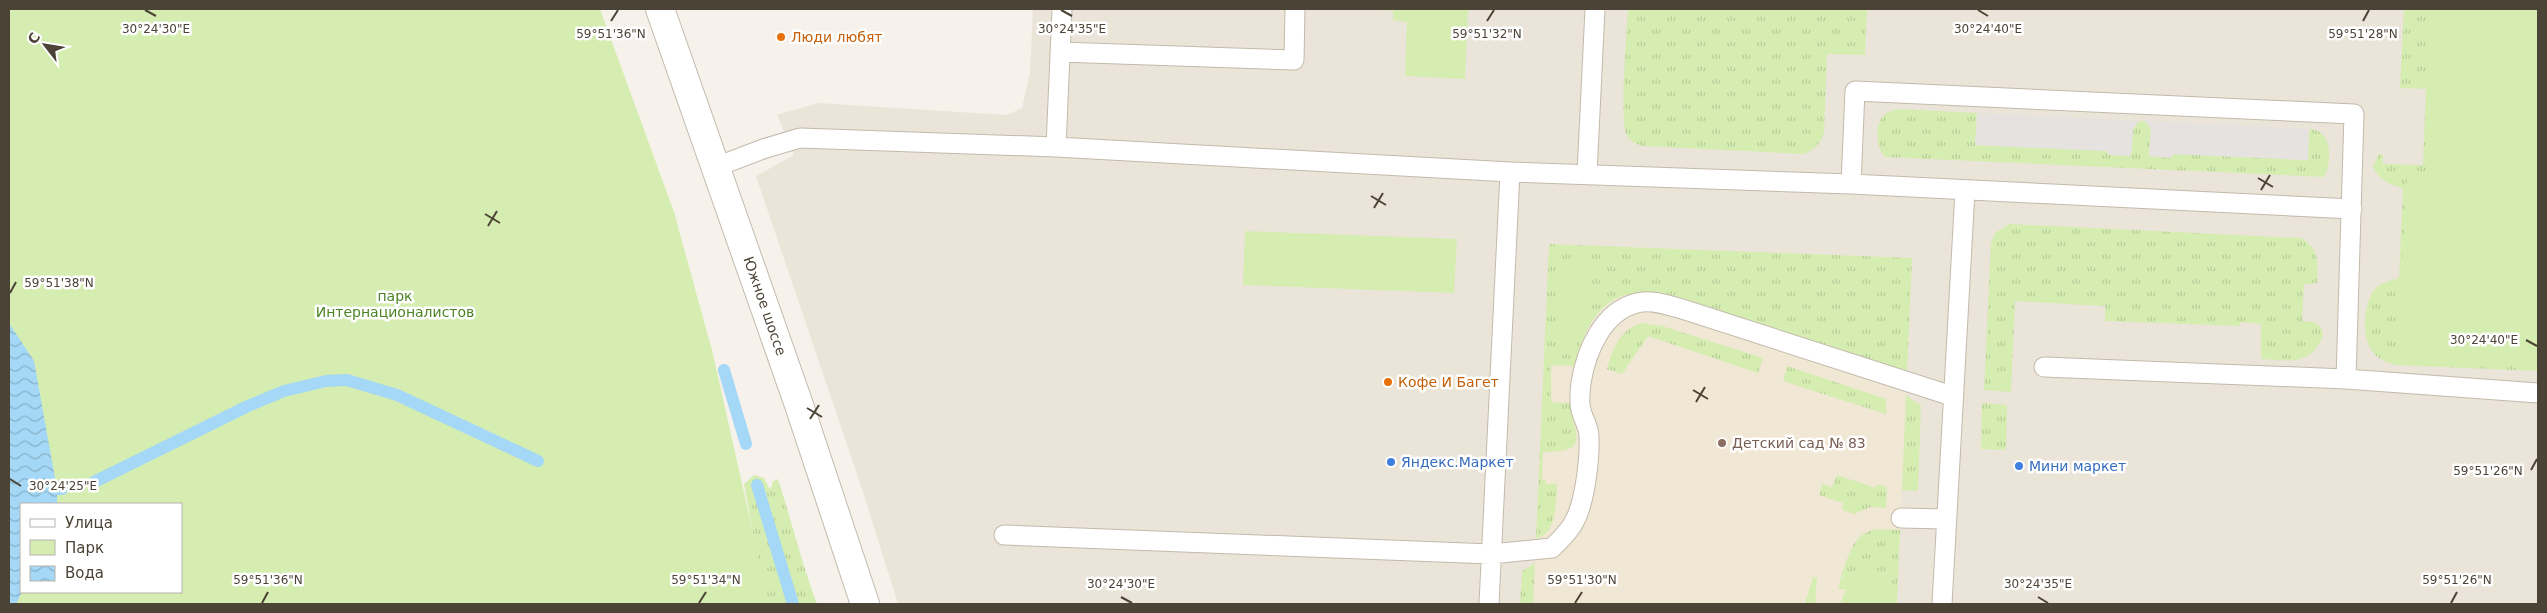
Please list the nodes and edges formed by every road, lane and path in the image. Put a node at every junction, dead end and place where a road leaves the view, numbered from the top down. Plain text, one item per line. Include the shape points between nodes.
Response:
1 (660, 9) edge
2 (1062, 9) edge
3 (1295, 9) edge
4 (1595, 9) edge
5 (1060, 52) junction
6 (1056, 147) junction
7 (716, 166) junction
8 (1510, 172) junction
9 (1587, 174) junction
10 (1851, 184) junction
11 (1965, 191) junction
12 (2352, 209) junction
13 (2044, 367) dead end
14 (2346, 379) junction
15 (2538, 393) edge
16 (1952, 396) junction
17 (1901, 518) dead end
18 (1945, 519) junction
19 (1004, 535) dead end
20 (1491, 554) junction
21 (865, 604) edge
22 (1489, 604) edge
23 (1942, 604) edge

1 - 7 street, Южное шоссе
2 - 5 lane
3 - 5 lane via 1294,60
4 - 9 lane
5 - 6 lane
6 - 7 lane via 800,138
6 - 8 lane
7 - 21 street, Южное шоссе
8 - 9 lane
8 - 20 lane
9 - 10 lane
10 - 11 lane
10 - 12 lane via 1855,91 2334,113 2354,114
11 - 12 lane
11 - 16 lane
12 - 14 lane
13 - 14 lane
14 - 15 lane
16 - 18 lane
16 - 20 lane via 1678,308 1638,302 1618,311 1602,326 1581,383 1580,408 1589,434 1587,470 1575,522 1552,548
17 - 18 lane
18 - 23 lane
19 - 20 lane
20 - 22 lane

